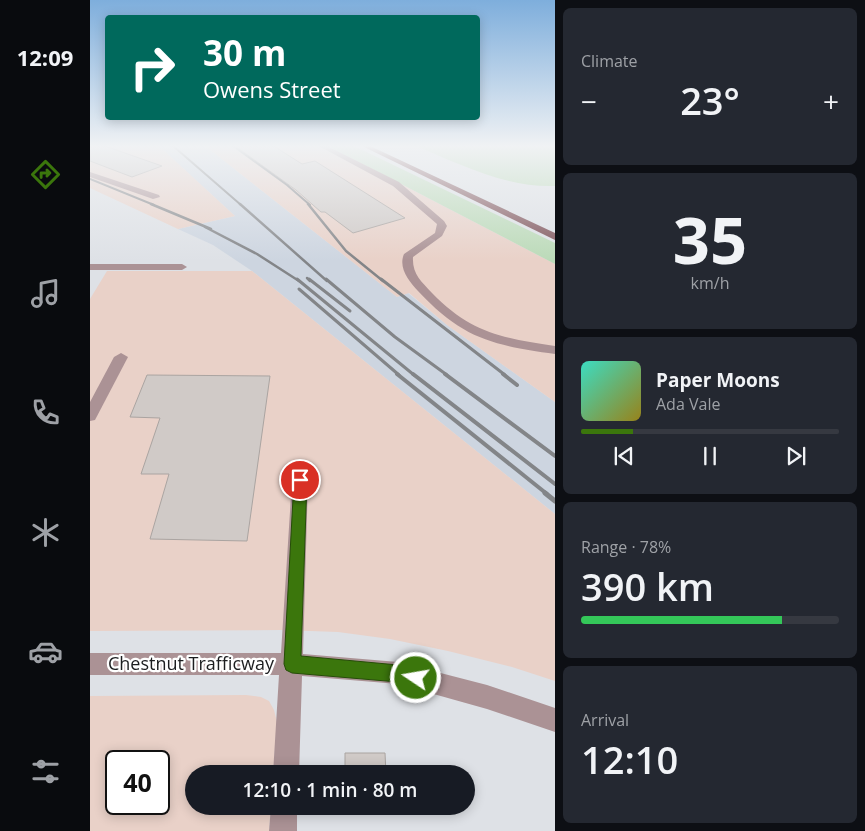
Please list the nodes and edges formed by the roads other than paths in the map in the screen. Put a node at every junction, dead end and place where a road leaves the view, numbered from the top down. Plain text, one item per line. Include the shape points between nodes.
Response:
1 (118, 184) edge
2 (396, 184) edge
3 (444, 184) edge
4 (156, 197) dead end
5 (555, 237) edge
6 (90, 267) edge
7 (182, 267) dead end
8 (555, 350) edge
9 (121, 357) dead end
10 (90, 416) edge
11 (300, 480) dead end
12 (90, 664) edge
13 (292, 664) junction
14 (555, 720) edge
15 (286, 765) edge
16 (284, 815) edge
17 (283, 831) edge

1 - 4 street
2 - 8 street via 442,226 439,234 408,256 406,268 434,303 478,334 506,343
3 - 5 main road
6 - 7 street
9 - 10 street
11 - 13 street
12 - 13 street, Chestnut Trafficway
13 - 14 street, Chestnut Trafficway via 398,673 487,697
13 - 15 street
16 - 17 street

